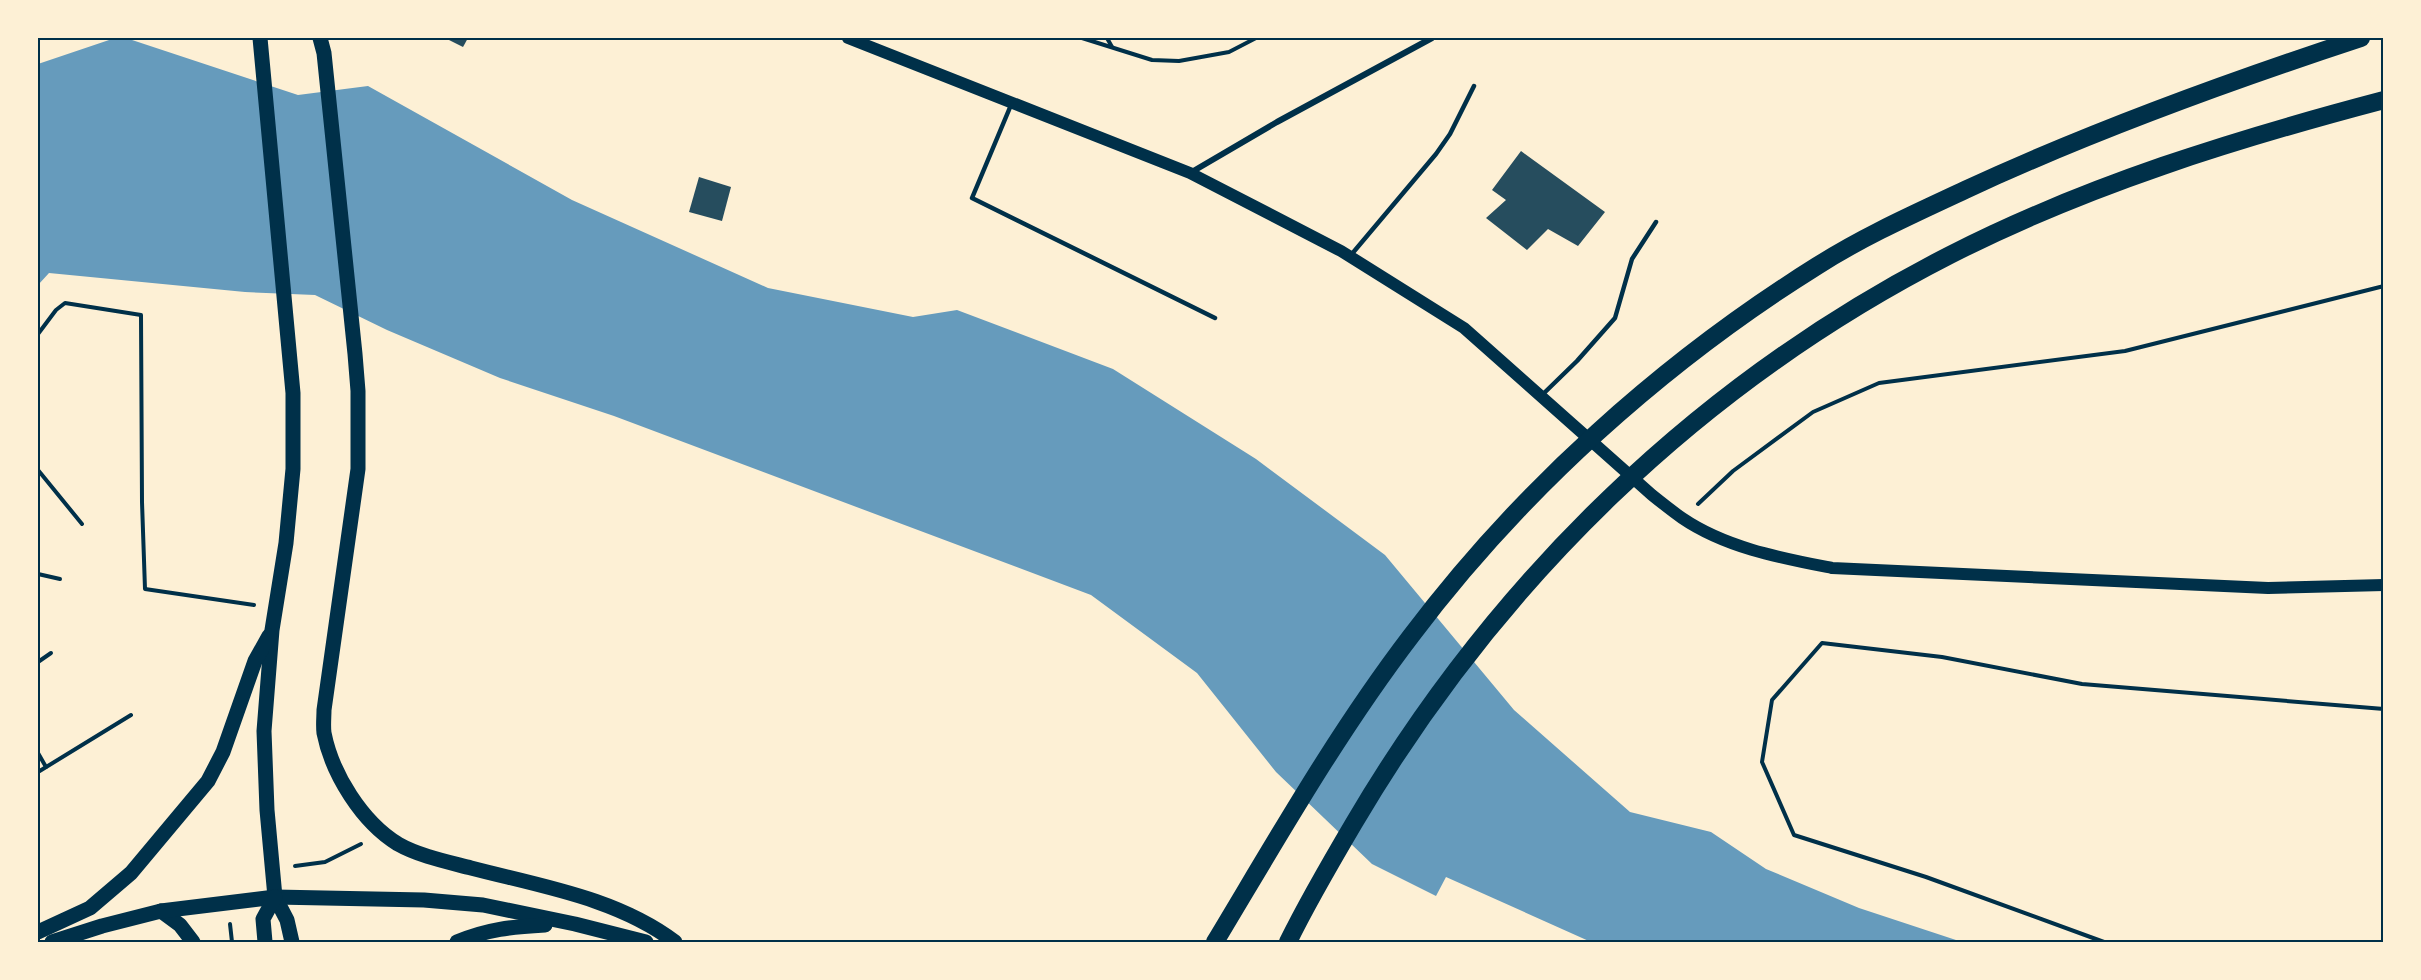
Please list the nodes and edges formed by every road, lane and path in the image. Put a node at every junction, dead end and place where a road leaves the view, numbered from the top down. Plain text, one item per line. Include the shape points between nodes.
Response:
1 (260, 38) edge
2 (320, 38) edge
3 (327, 38) edge
4 (848, 38) edge
5 (1082, 38) edge
6 (1107, 38) edge
7 (1256, 38) edge
8 (1431, 38) edge
9 (2361, 38) edge
10 (1113, 47) junction
11 (324, 53) junction
12 (1474, 86) dead end
13 (2384, 100) edge
14 (1012, 102) junction
15 (1190, 173) junction
16 (1656, 222) dead end
17 (1350, 256) junction
18 (2384, 286) edge
19 (1215, 318) dead end
20 (38, 334) edge
21 (1541, 396) junction
22 (38, 470) edge
23 (1683, 519) junction
24 (82, 524) dead end
25 (38, 574) edge
26 (60, 579) dead end
27 (2384, 585) edge
28 (276, 608) junction
29 (272, 630) junction
30 (51, 653) dead end
31 (38, 662) edge
32 (2384, 710) edge
33 (131, 715) dead end
34 (38, 753) edge
35 (46, 767) junction
36 (38, 772) edge
37 (362, 844) dead end
38 (292, 867) dead end
39 (275, 897) junction
40 (161, 911) junction
41 (230, 917) dead end
42 (575, 924) junction
43 (38, 932) edge
44 (52, 942) edge
45 (193, 942) edge
46 (232, 942) edge
47 (265, 942) edge
48 (292, 942) edge
49 (457, 942) edge
50 (646, 942) edge
51 (675, 942) edge
52 (1215, 942) edge
53 (1288, 942) edge
54 (2104, 942) edge

1 - 28 main road via 293,393 293,469
2 - 11 main road
3 - 11 main road
4 - 14 main road
5 - 10 path
6 - 10 path
7 - 10 path via 1229,52 1179,62 1152,60
8 - 15 street
9 - 52 highway via 2145,114 2034,158 1932,205 1819,264 1734,322 1632,401 1504,526 1405,643 1360,706
11 - 51 main road via 358,391 358,469 324,710 324,732 335,766 347,790 377,828 399,844 438,859 580,896 628,915
12 - 17 lane via 1436,154
13 - 53 highway via 2208,152 2059,204 1893,286 1816,332 1723,399 1656,454 1516,594 1439,692 1383,775
14 - 15 main road
14 - 19 lane via 972,198
15 - 17 main road
16 - 21 lane via 1632,259 1615,318
17 - 21 main road via 1464,328
18 - 23 path via 2125,351 1879,383 1813,411 1733,471
20 - 28 path via 65,303 141,315 145,590
21 - 23 main road
22 - 24 path
23 - 27 main road via 1716,537 1773,556 1832,568 2268,588
25 - 26 path
28 - 29 main road
29 - 39 main road via 264,732
29 - 43 main road via 255,661 224,752 208,781 131,873 90,908
30 - 31 path
32 - 54 path via 2082,684 1942,657 1822,643 1772,700 1762,762 1794,835 1926,877
33 - 35 path
34 - 35 path
35 - 36 path
37 - 38 path via 325,862
39 - 40 main road
39 - 42 main road via 483,905
39 - 47 main road via 263,919
39 - 48 main road via 287,920
40 - 44 main road
40 - 45 main road via 180,925
41 - 46 path
42 - 49 main road via 503,927
42 - 50 main road

